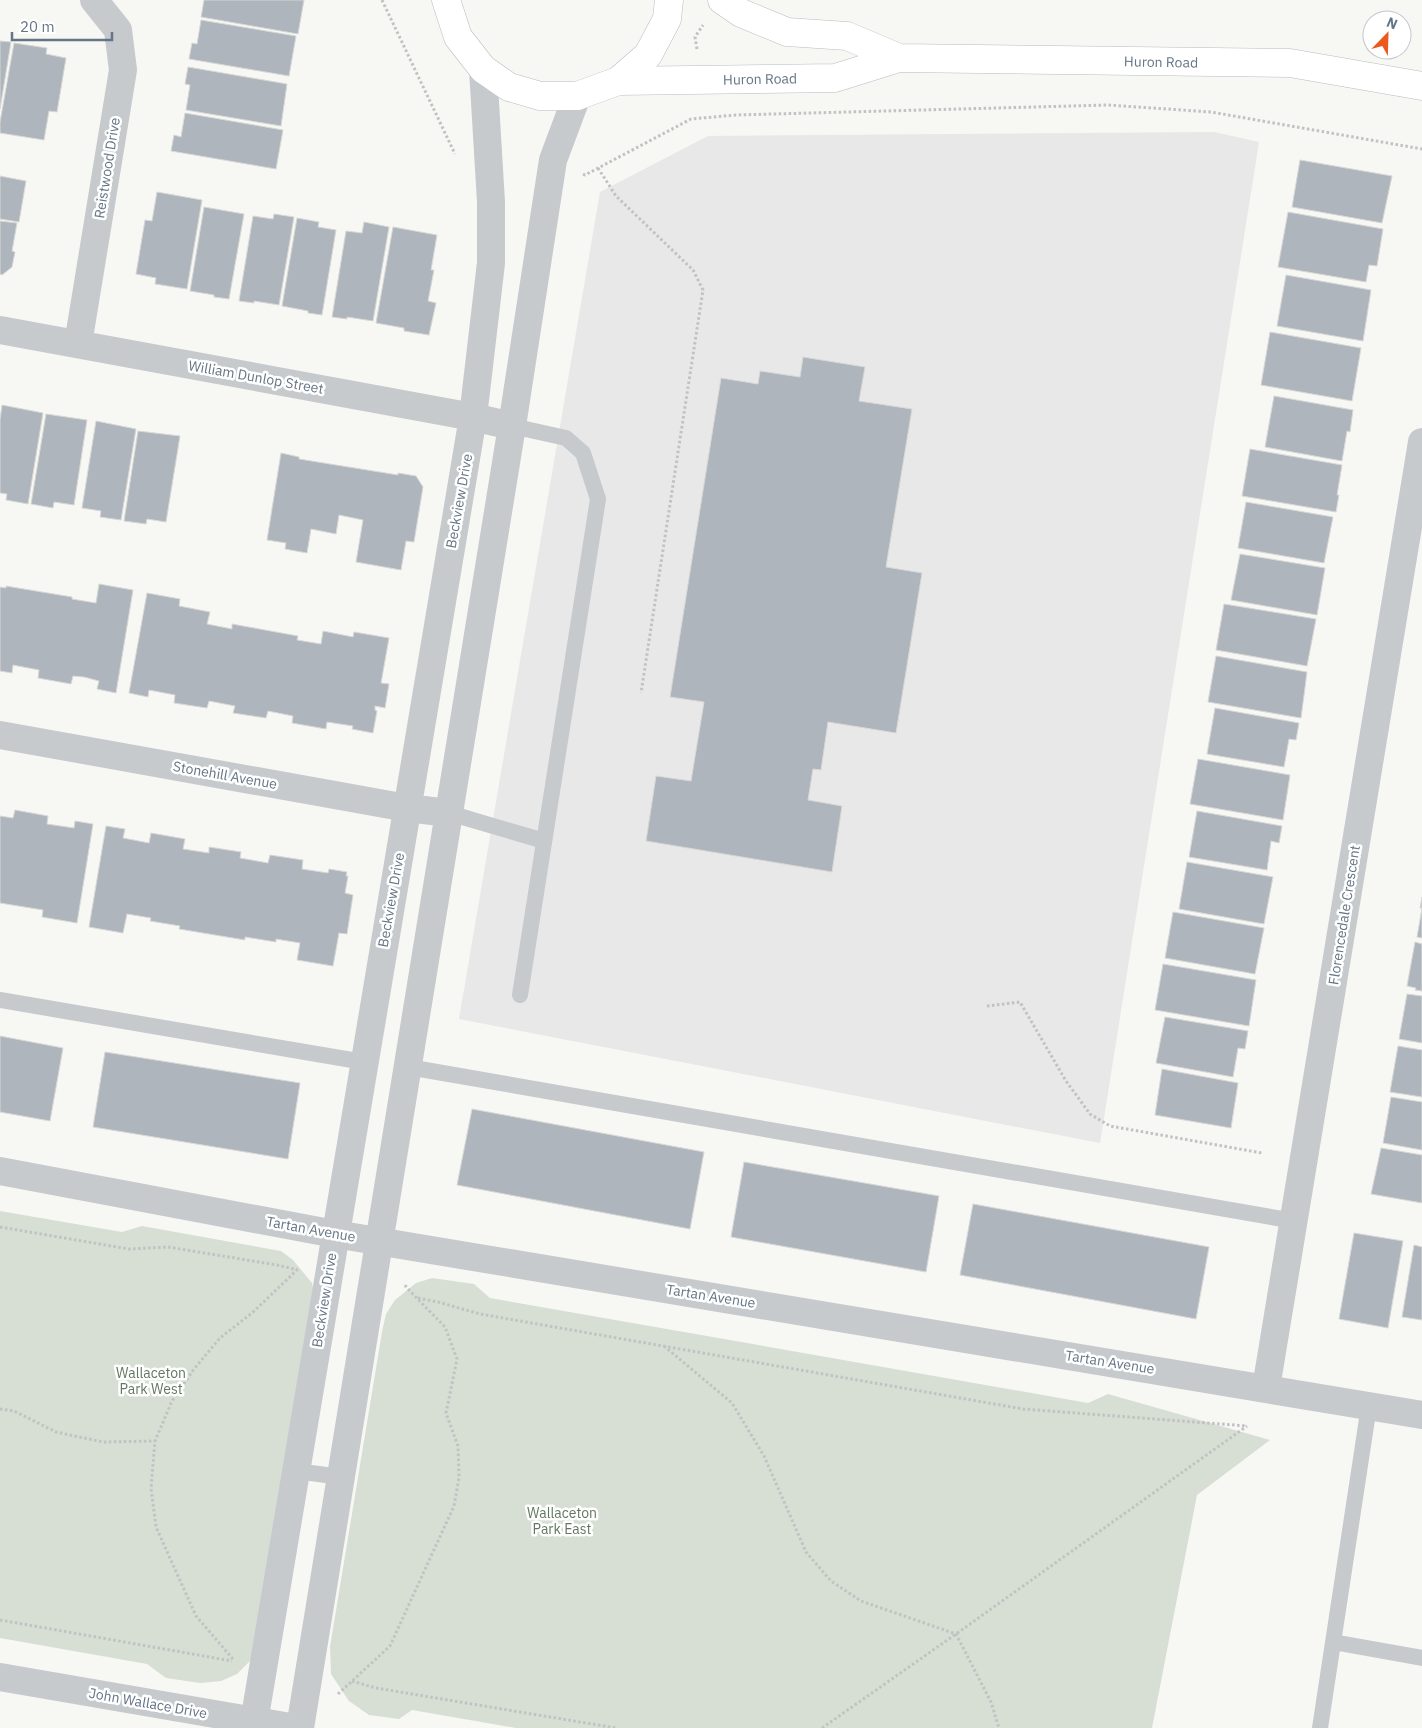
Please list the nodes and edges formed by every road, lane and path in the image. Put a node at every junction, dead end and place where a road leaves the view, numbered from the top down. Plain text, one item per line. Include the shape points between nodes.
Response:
1 (94, 0) edge
2 (382, 0) edge
3 (669, 0) edge
4 (445, 1) edge
5 (714, 10) edge
6 (698, 53) dead end
7 (899, 58) junction
8 (483, 69) junction
9 (618, 81) junction
10 (1422, 86) edge
11 (577, 96) junction
12 (1422, 148) edge
13 (456, 154) dead end
14 (598, 168) junction
15 (580, 173) dead end
16 (0, 330) edge
17 (78, 344) junction
18 (473, 417) junction
19 (512, 426) junction
20 (1422, 442) edge
21 (641, 694) dead end
22 (0, 735) edge
23 (407, 808) junction
24 (449, 813) junction
25 (544, 841) junction
26 (520, 996) dead end
27 (0, 1000) edge
28 (987, 1006) dead end
29 (364, 1062) junction
30 (408, 1067) junction
31 (1262, 1153) dead end
32 (0, 1172) edge
33 (1294, 1221) junction
34 (0, 1227) edge
35 (336, 1234) junction
36 (380, 1241) junction
37 (298, 1270) junction
38 (304, 1272) dead end
39 (664, 1346) junction
40 (1266, 1388) junction
41 (1369, 1406) junction
42 (0, 1409) edge
43 (1422, 1415) edge
44 (155, 1441) junction
45 (296, 1471) junction
46 (341, 1477) junction
47 (0, 1620) edge
48 (956, 1634) junction
49 (1333, 1642) junction
50 (1422, 1658) edge
51 (0, 1677) edge
52 (253, 1725) edge
53 (296, 1728) edge
54 (300, 1728) edge
55 (616, 1728) edge
56 (822, 1728) edge
57 (999, 1728) edge
58 (1320, 1728) edge

1 - 17 street, Reistwood Drive via 118,30 123,70
2 - 13 path
3 - 9 main road via 668,19 648,55
4 - 8 main road via 458,37
5 - 6 path via 695,37
5 - 7 main road, Huron Road via 741,13 787,32 847,36
7 - 9 main road, Huron Road via 835,78
7 - 10 main road, Huron Road via 1290,63
8 - 11 main road via 510,86 540,96
8 - 18 street, Beckview Drive via 491,202 491,263
9 - 11 main road
11 - 19 street via 553,160
12 - 14 path via 1211,112 1108,105 691,119
14 - 15 path via 585,175
14 - 21 path via 616,196 693,270 703,290
16 - 17 street, William Dunlop Street
17 - 18 street, William Dunlop Street
18 - 19 street, William Dunlop Street
18 - 23 street, Beckview Drive
19 - 24 street
19 - 25 lane via 566,438 583,453 598,499
20 - 33 street, Florencedale Crescent
22 - 23 street, Stonehill Avenue
23 - 24 street, Stonehill Avenue
23 - 29 street, Beckview Drive
24 - 25 lane
24 - 30 street
25 - 26 lane
27 - 29 lane
28 - 31 path via 1020,1002 1066,1081 1090,1114 1110,1126
29 - 35 street, Beckview Drive
30 - 33 lane
30 - 36 street
32 - 35 street, Tartan Avenue
33 - 40 street, Florencedale Crescent
34 - 37 path via 129,1249 168,1247
35 - 36 street, Tartan Avenue
35 - 37 path
35 - 45 street, Beckview Drive
36 - 40 street, Tartan Avenue
36 - 46 street
37 - 38 path
37 - 44 path via 220,1338 194,1369 172,1401
39 - 48 path via 732,1403 764,1456 806,1552 831,1581 861,1601
39 - 48 path via 1023,1409 1247,1426
39 - 55 path via 480,1314 418,1298 445,1327 457,1359 446,1413 458,1446 459,1478 454,1506 390,1646 352,1681 376,1688
40 - 41 street, Tartan Avenue
41 - 43 street, Tartan Avenue
41 - 49 lane
42 - 44 path via 14,1410 56,1432 103,1442
44 - 47 path via 151,1488 156,1527 196,1616 235,1662
45 - 46 lane
45 - 52 street, Beckview Drive
46 - 54 street
48 - 56 path
48 - 57 path via 991,1702
49 - 50 lane
49 - 58 lane
51 - 52 street, John Wallace Drive
52 - 53 street, John Wallace Drive

